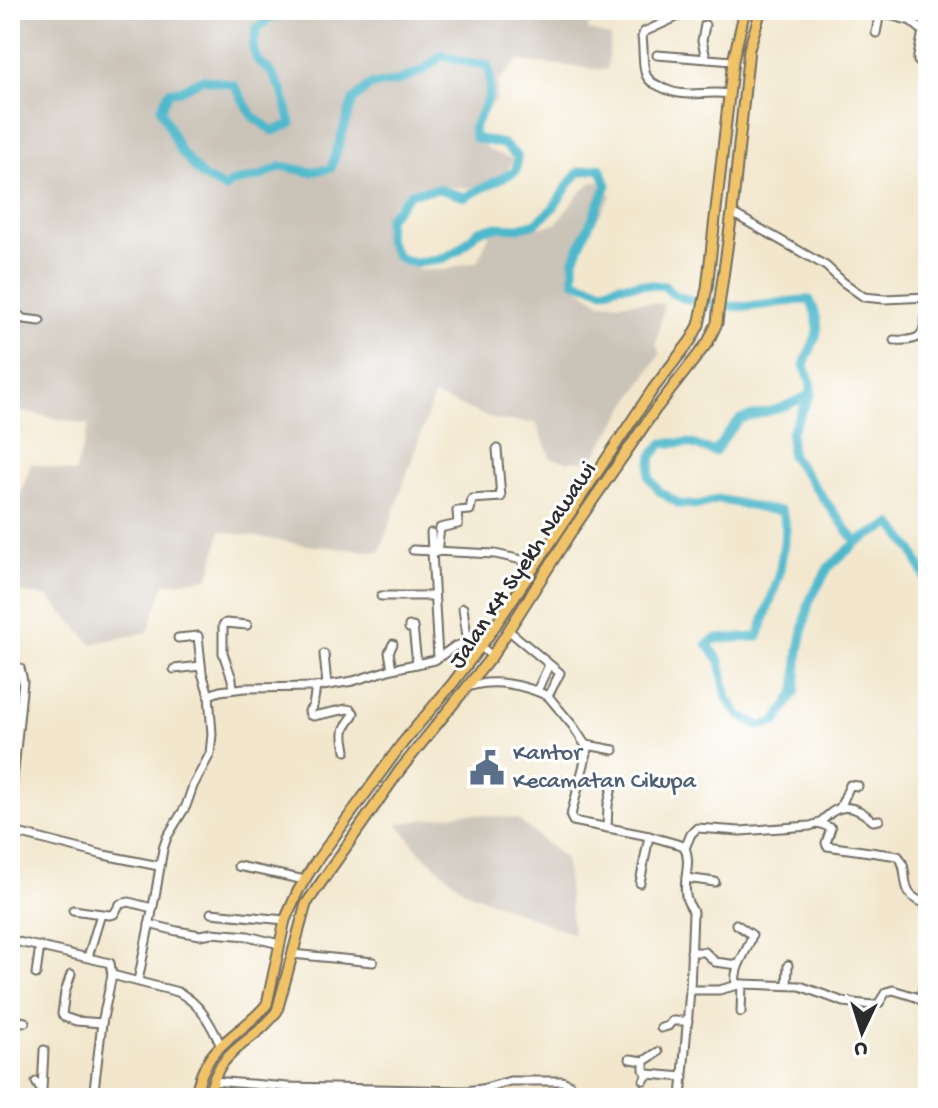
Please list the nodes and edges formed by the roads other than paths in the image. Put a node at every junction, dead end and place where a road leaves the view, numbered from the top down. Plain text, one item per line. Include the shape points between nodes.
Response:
1 (717, 10) edge
2 (761, 10) edge
3 (742, 11) edge
4 (876, 11) edge
5 (928, 18) edge
6 (705, 25) dead end
7 (925, 32) edge
8 (876, 33) dead end
9 (657, 55) dead end
10 (706, 58) junction
11 (733, 61) junction
12 (928, 66) edge
13 (729, 94) junction
14 (732, 213) junction
15 (928, 297) edge
16 (10, 310) edge
17 (40, 321) dead end
18 (894, 340) dead end
19 (497, 449) dead end
20 (431, 533) dead end
21 (413, 550) dead end
22 (434, 552) junction
23 (536, 563) junction
24 (381, 596) dead end
25 (434, 596) junction
26 (463, 608) dead end
27 (247, 625) dead end
28 (409, 626) dead end
29 (508, 630) junction
30 (178, 638) dead end
31 (393, 644) dead end
32 (468, 644) junction
33 (481, 647) junction
34 (324, 654) dead end
35 (492, 656) junction
36 (438, 658) junction
37 (417, 664) junction
38 (10, 665) edge
39 (549, 665) junction
40 (201, 666) junction
41 (174, 669) dead end
42 (392, 669) junction
43 (327, 685) junction
44 (316, 687) junction
45 (466, 688) junction
46 (233, 689) junction
47 (537, 691) junction
48 (209, 695) junction
49 (548, 696) junction
50 (587, 745) junction
51 (614, 750) dead end
52 (346, 751) dead end
53 (613, 783) dead end
54 (858, 786) dead end
55 (840, 808) junction
56 (10, 810) edge
57 (879, 820) dead end
58 (821, 824) junction
59 (607, 828) junction
60 (10, 831) edge
61 (649, 836) junction
62 (685, 848) junction
63 (159, 866) junction
64 (238, 866) dead end
65 (686, 878) junction
66 (305, 880) junction
67 (715, 882) dead end
68 (640, 883) dead end
69 (928, 905) edge
70 (152, 908) junction
71 (73, 910) dead end
72 (211, 913) dead end
73 (101, 914) junction
74 (285, 920) junction
75 (149, 924) junction
76 (736, 924) dead end
77 (10, 940) edge
78 (279, 944) junction
79 (40, 946) junction
80 (691, 952) junction
81 (292, 954) junction
82 (88, 957) junction
83 (373, 962) dead end
84 (738, 965) junction
85 (788, 965) dead end
86 (928, 972) edge
87 (36, 974) dead end
88 (71, 974) dead end
89 (112, 975) junction
90 (138, 981) junction
91 (739, 984) junction
92 (787, 985) junction
93 (690, 990) junction
94 (920, 999) junction
95 (928, 1005) edge
96 (741, 1012) dead end
97 (10, 1019) edge
98 (688, 1021) junction
99 (25, 1022) dead end
100 (102, 1023) junction
101 (661, 1028) dead end
102 (221, 1046) junction
103 (44, 1050) dead end
104 (658, 1052) dead end
105 (630, 1059) dead end
106 (644, 1061) junction
107 (684, 1077) junction
108 (213, 1081) junction
109 (36, 1082) dead end
110 (269, 1086) junction
111 (343, 1088) junction
112 (365, 1088) junction
113 (928, 1090) edge
114 (44, 1094) edge
115 (437, 1094) edge
116 (93, 1098) edge
117 (195, 1098) edge
118 (208, 1098) edge
119 (270, 1098) edge
120 (343, 1098) edge
121 (365, 1098) edge
122 (577, 1098) edge
123 (681, 1098) edge
124 (924, 1098) edge

1 - 13 street via 681,15 644,32 645,71 652,83 674,93
2 - 14 main road, Jalan KH Syekh Nawawi via 749,49
3 - 11 main road, Jalan KH Syekh Nawawi
4 - 7 street via 911,21
4 - 8 street
5 - 7 street
6 - 10 street
7 - 12 street via 918,61
9 - 10 street
10 - 11 street
11 - 13 main road, Jalan KH Syekh Nawawi
13 - 23 main road, Jalan KH Syekh Nawawi via 699,325
14 - 15 street via 826,266 864,297
14 - 29 main road, Jalan KH Syekh Nawawi via 717,323 708,342 655,410
15 - 18 street via 922,334 914,340
16 - 17 street
19 - 22 street via 501,497 472,499 470,510 457,511 458,524 440,528
20 - 22 street
21 - 22 street
22 - 23 street via 495,554
22 - 25 street
23 - 33 main road, Jalan KH Syekh Nawawi
24 - 25 street
25 - 36 street
26 - 32 street
27 - 46 street via 223,625 223,653
28 - 37 street
29 - 35 main road, Jalan KH Syekh Nawawi
29 - 39 street
30 - 40 street via 198,636
31 - 42 street
32 - 33 street
32 - 36 street
33 - 35 street
33 - 66 main road, Jalan KH Syekh Nawawi via 392,756
34 - 43 street
35 - 45 main road, Jalan KH Syekh Nawawi
36 - 37 street
37 - 42 street
38 - 56 street via 20,668 23,681
39 - 47 street
39 - 49 street via 560,673
40 - 41 street
40 - 48 street
42 - 43 street
43 - 44 street
44 - 46 street
44 - 52 street via 310,715 347,709 354,713 344,734
45 - 47 street via 497,683
45 - 81 main road, Jalan KH Syekh Nawawi via 400,770 306,904
46 - 48 street
47 - 49 street
48 - 63 street via 210,754 167,837
49 - 50 street
50 - 51 street
50 - 59 street via 571,817 577,824
53 - 59 street
54 - 55 street via 850,785
55 - 57 street
55 - 58 street
58 - 62 street via 747,831 697,828
58 - 69 street via 831,828 827,846 898,856 908,892
59 - 61 street
60 - 63 street
61 - 62 street
61 - 68 street
62 - 65 street
63 - 70 street
64 - 66 street
65 - 67 street
65 - 80 street via 693,912
66 - 74 main road, Jalan KH Syekh Nawawi
70 - 73 street via 123,902 114,914
70 - 75 street
71 - 73 street
72 - 74 street
73 - 82 street
74 - 78 main road, Jalan KH Syekh Nawawi
75 - 78 street
75 - 90 street
76 - 84 street via 752,935
77 - 79 street
78 - 102 main road, Jalan KH Syekh Nawawi via 267,1004
79 - 82 street
79 - 87 street
80 - 84 street
80 - 93 street
81 - 83 street
81 - 108 main road, Jalan KH Syekh Nawawi via 277,1011 227,1057
82 - 89 street via 110,963
84 - 91 street
85 - 92 street
86 - 94 street
88 - 100 street via 64,1017
89 - 90 street
89 - 100 street
90 - 102 street via 195,1002
91 - 92 street
91 - 93 street
91 - 96 street
92 - 94 street via 864,1005 876,1005 889,990
93 - 98 street
94 - 95 street
97 - 99 street
98 - 101 street via 672,1021
98 - 107 street
100 - 116 street
102 - 117 main road, Jalan KH Syekh Nawawi via 204,1069
103 - 114 street
104 - 106 street
105 - 106 street
106 - 107 street via 646,1077
107 - 123 street
108 - 110 street
108 - 118 main road, Jalan KH Syekh Nawawi
109 - 114 street
110 - 111 street
110 - 119 street
111 - 112 street
111 - 120 street
112 - 115 street
112 - 121 street
113 - 124 street
115 - 122 street via 510,1081 562,1081

